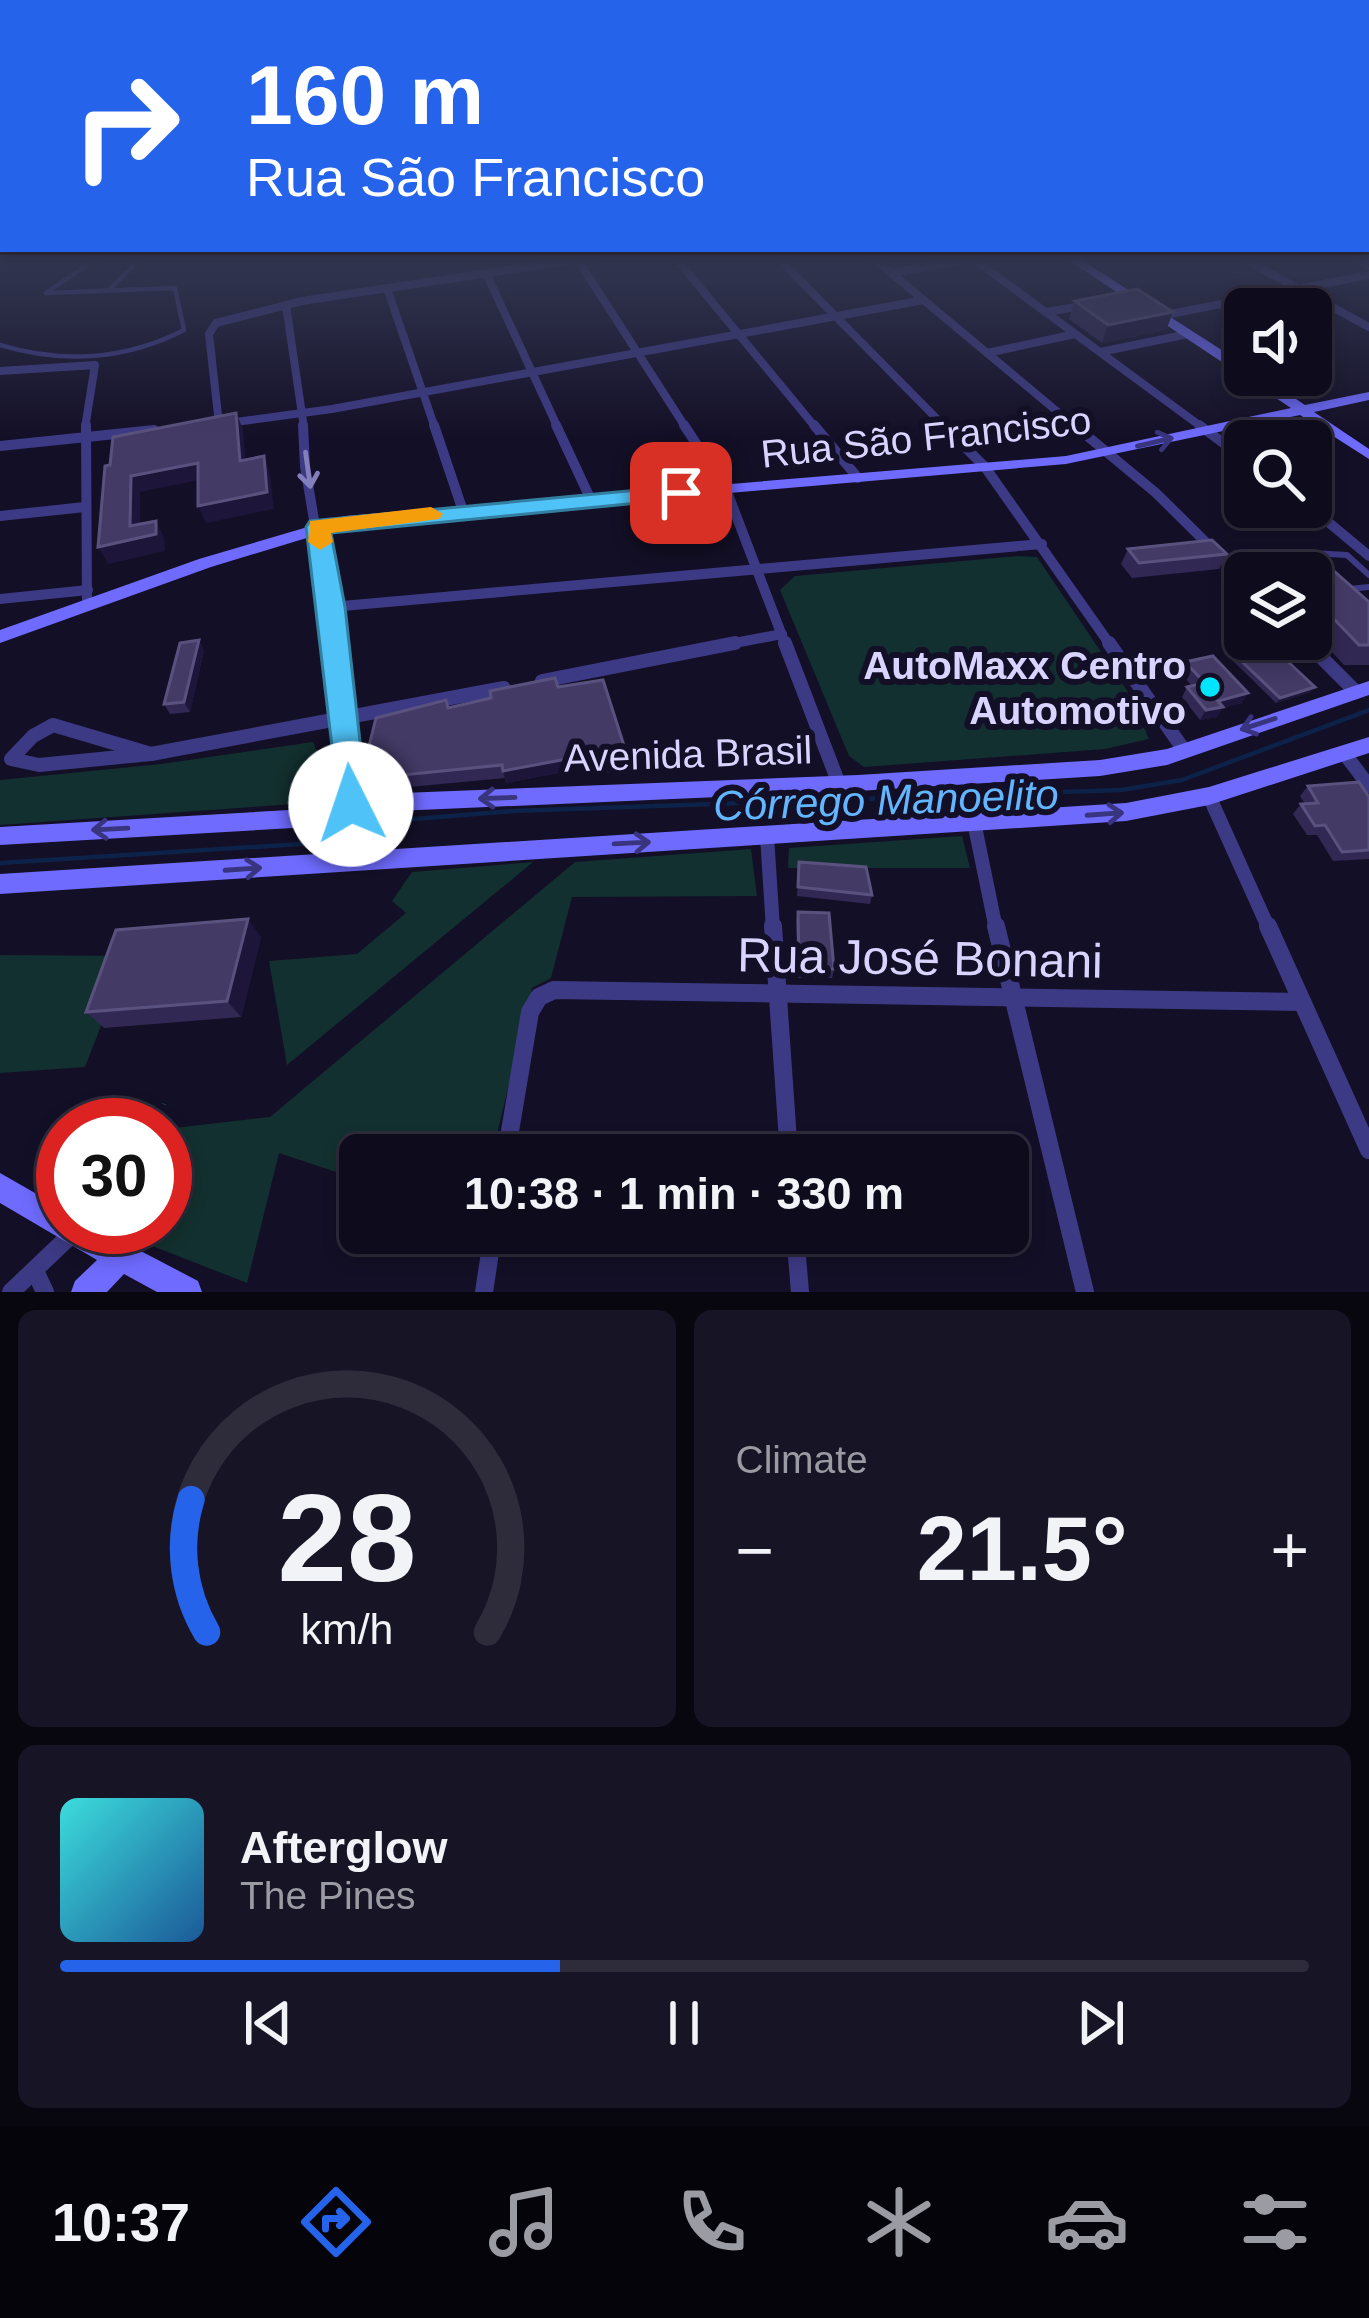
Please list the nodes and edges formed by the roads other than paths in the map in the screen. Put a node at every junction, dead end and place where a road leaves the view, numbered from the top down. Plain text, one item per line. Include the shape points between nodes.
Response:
1 (181, 317) edge
2 (245, 317) edge
3 (288, 317) edge
4 (397, 317) edge
5 (509, 317) edge
6 (617, 317) edge
7 (728, 317) edge
8 (831, 317) edge
9 (839, 317) edge
10 (945, 317) edge
11 (1054, 317) edge
12 (1162, 317) edge
13 (742, 334) junction
14 (1075, 334) junction
15 (1188, 334) junction
16 (0, 345) edge
17 (640, 352) junction
18 (987, 352) junction
19 (1100, 352) junction
20 (1224, 357) edge
21 (0, 370) edge
22 (536, 371) junction
23 (423, 392) junction
24 (1283, 396) edge
25 (1369, 396) edge
26 (1307, 412) junction
27 (303, 413) junction
28 (219, 424) junction
29 (196, 426) edge
30 (174, 428) edge
31 (1206, 430) junction
32 (84, 436) junction
33 (1224, 443) edge
34 (0, 446) edge
35 (1104, 454) junction
36 (1369, 455) edge
37 (985, 467) junction
38 (858, 478) junction
39 (726, 489) junction
40 (591, 500) junction
41 (85, 507) junction
42 (463, 512) junction
43 (0, 516) edge
44 (1332, 525) edge
45 (318, 527) junction
46 (1042, 544) junction
47 (1369, 556) edge
48 (1224, 560) edge
49 (756, 567) junction
50 (1369, 575) edge
51 (1369, 587) edge
52 (87, 597) junction
53 (0, 598) edge
54 (332, 607) junction
55 (782, 634) junction
56 (0, 637) edge
57 (1327, 660) edge
58 (1362, 690) edge
59 (344, 719) junction
60 (1369, 745) edge
61 (1184, 750) junction
62 (1344, 753) junction
63 (152, 755) junction
64 (350, 772) junction
65 (1369, 786) edge
66 (840, 791) junction
67 (1209, 796) junction
68 (351, 804) junction
69 (310, 818) junction
70 (974, 822) junction
71 (0, 836) edge
72 (767, 836) junction
73 (359, 861) junction
74 (0, 884) edge
75 (776, 995) junction
76 (1011, 998) junction
77 (1302, 1002) junction
78 (510, 1134) edge
79 (787, 1134) edge
80 (1369, 1150) edge
81 (0, 1187) edge
82 (36, 1209) edge
83 (55, 1254) edge
84 (116, 1254) edge
85 (490, 1254) edge
86 (797, 1254) edge
87 (121, 1257) junction
88 (40, 1282) edge
89 (11, 1292) edge
90 (86, 1292) edge
91 (187, 1292) edge
92 (484, 1292) edge
93 (800, 1292) edge
94 (1085, 1292) edge

1 - 16 lane via 184,330 121,351 62,357
2 - 28 street via 210,328
3 - 27 street
4 - 23 street
5 - 22 street
6 - 17 street
7 - 13 street
8 - 13 street
9 - 37 street
10 - 18 street
11 - 14 street
12 - 15 street
13 - 17 street
13 - 38 street
14 - 18 street
14 - 19 street
15 - 19 street
15 - 20 street
17 - 22 street
17 - 39 street
18 - 35 street
19 - 31 street
21 - 32 street via 95,365
22 - 23 street
22 - 40 street
23 - 27 street
23 - 42 street
24 - 26 street
25 - 26 street, Rua São Francisco
26 - 31 street, Rua São Francisco
26 - 36 street
27 - 28 street
27 -> 45 street
28 - 29 street
30 - 32 street
31 - 33 street
35 -> 31 street, Rua São Francisco
32 - 34 street
32 - 41 street
35 - 37 street, Rua São Francisco
35 - 48 street
37 - 38 street, Rua São Francisco
37 - 46 street
38 - 39 street, Rua São Francisco
39 - 40 street, Rua São Francisco
39 - 49 street
40 - 42 street, Rua São Francisco
41 - 43 street
41 - 52 street
42 - 45 street, Rua São Francisco
44 - 47 street
45 - 52 street, Rua São Francisco
45 - 54 street
46 - 49 street
46 - 61 street
49 - 54 street
49 - 55 street
50 - 51 lane via 1347,555 1312,553 1306,563 1333,591
52 - 53 street
52 - 56 street, Rua São Francisco
54 - 59 street
55 - 59 street
55 - 66 street
57 - 58 street
58 -> 61 street, Avenida Brasil
59 - 63 street
59 - 64 street
60 - 62 street
61 - 66 street, Avenida Brasil via 1100,768
62 - 65 street
62 - 67 street
63 - 63 street via 53,725 11,760 30,767
64 - 68 street
64 - 69 street
66 -> 68 street, Avenida Brasil
70 -> 67 street via 1126,812
67 - 77 street
68 - 69 street, Avenida Brasil
68 - 73 street
69 -> 71 street, Avenida Brasil
70 - 72 street
70 - 76 street
73 -> 72 street
72 - 75 street
74 -> 73 street
75 - 76 street, Rua José Bonani
75 - 78 street, Rua José Bonani via 554,990 539,997
75 - 79 street
76 - 77 street, Rua José Bonani
76 - 94 street
77 - 80 street
81 - 82 street
83 - 88 street
84 - 87 street
85 - 92 street
86 - 93 street
87 - 90 street
87 - 91 street
88 - 89 street

